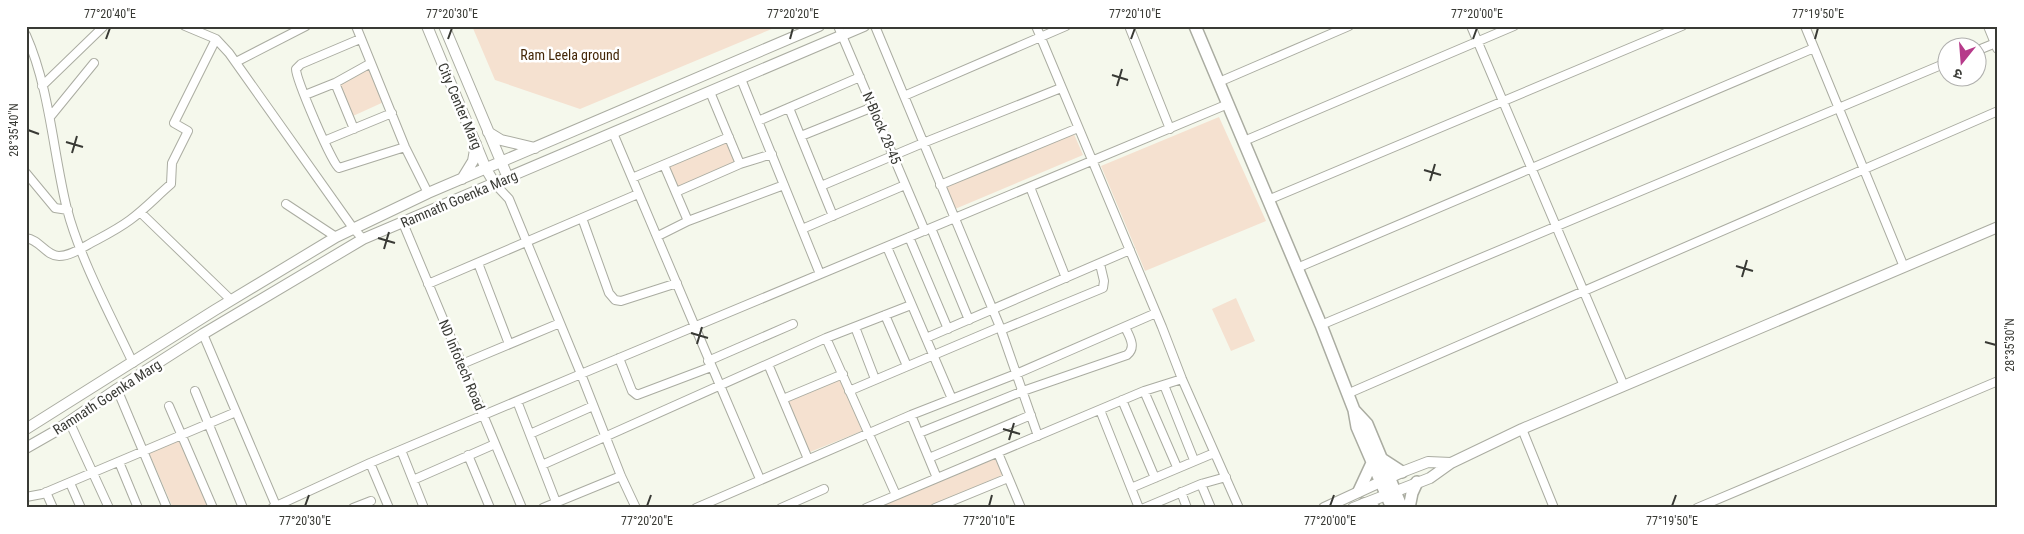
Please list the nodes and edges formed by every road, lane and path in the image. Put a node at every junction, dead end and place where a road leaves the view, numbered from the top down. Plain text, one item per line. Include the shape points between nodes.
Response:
1 (104, 26) edge
2 (185, 26) edge
3 (306, 26) edge
4 (356, 26) edge
5 (427, 26) edge
6 (444, 26) edge
7 (819, 26) edge
8 (864, 26) edge
9 (875, 26) edge
10 (1036, 26) edge
11 (1066, 26) edge
12 (1129, 26) edge
13 (1195, 26) edge
14 (1350, 26) edge
15 (1470, 26) edge
16 (1514, 26) edge
17 (1682, 26) edge
18 (1805, 26) edge
19 (1988, 26) edge
20 (204, 30) edge
21 (840, 31) edge
22 (26, 35) edge
23 (1040, 38) junction
24 (360, 39) junction
25 (216, 40) junction
26 (1477, 42) junction
27 (1997, 44) edge
28 (1814, 48) junction
29 (29, 52) edge
30 (236, 62) junction
31 (94, 63) dead end
32 (371, 63) junction
33 (1936, 67) edge
34 (860, 78) junction
35 (741, 79) junction
36 (1219, 82) junction
37 (335, 83) junction
38 (42, 86) junction
39 (1062, 88) junction
40 (710, 92) junction
41 (305, 95) junction
42 (904, 96) junction
43 (1502, 102) junction
44 (1228, 104) junction
45 (873, 107) junction
46 (789, 108) junction
47 (1839, 108) junction
48 (1998, 111) edge
49 (392, 113) junction
50 (50, 117) junction
51 (758, 121) junction
52 (1078, 128) junction
53 (354, 129) junction
54 (1170, 129) junction
55 (488, 132) junction
56 (613, 134) junction
57 (801, 136) junction
58 (729, 137) junction
59 (324, 141) junction
60 (1244, 141) junction
61 (923, 143) junction
62 (476, 144) junction
63 (405, 147) junction
64 (535, 148) junction
65 (772, 154) junction
66 (893, 156) junction
67 (1092, 161) junction
68 (501, 163) junction
69 (664, 164) junction
70 (740, 164) junction
71 (1531, 168) junction
72 (486, 169) junction
73 (1864, 169) junction
74 (26, 173) edge
75 (508, 178) junction
76 (632, 178) junction
77 (462, 179) junction
78 (495, 184) junction
79 (784, 185) junction
80 (905, 185) junction
81 (940, 185) junction
82 (821, 186) junction
83 (1030, 187) junction
84 (676, 192) junction
85 (428, 193) junction
86 (638, 194) junction
87 (507, 195) junction
88 (1268, 200) junction
89 (286, 204) dead end
90 (68, 210) junction
91 (140, 212) junction
92 (833, 216) junction
93 (582, 218) junction
94 (954, 219) junction
95 (688, 221) junction
96 (403, 223) junction
97 (1556, 227) junction
98 (1998, 227) edge
99 (353, 228) junction
100 (802, 229) junction
101 (928, 230) junction
102 (658, 236) junction
103 (336, 237) junction
104 (909, 237) junction
105 (26, 238) edge
106 (363, 239) junction
107 (526, 242) junction
108 (887, 247) junction
109 (81, 249) junction
110 (1130, 250) junction
111 (478, 262) junction
112 (1100, 264) junction
113 (1904, 267) junction
114 (1297, 268) junction
115 (820, 274) junction
116 (1066, 278) junction
117 (677, 282) junction
118 (428, 284) junction
119 (1583, 290) junction
120 (231, 300) junction
121 (911, 305) junction
122 (993, 309) junction
123 (1156, 313) junction
124 (885, 315) junction
125 (969, 320) junction
126 (560, 323) junction
127 (793, 324) dead end
128 (1321, 324) junction
129 (694, 327) junction
130 (855, 327) junction
131 (1125, 327) junction
132 (1001, 328) junction
133 (948, 329) junction
134 (203, 334) junction
135 (826, 338) junction
136 (926, 338) junction
137 (509, 344) junction
138 (933, 354) junction
139 (619, 358) junction
140 (134, 363) junction
141 (462, 364) junction
142 (710, 364) junction
143 (768, 364) junction
144 (907, 366) junction
145 (581, 374) junction
146 (843, 374) junction
147 (1016, 374) junction
148 (875, 379) junction
149 (1182, 379) junction
150 (1998, 381) edge
151 (719, 385) junction
152 (1164, 385) junction
153 (1624, 386) junction
154 (117, 388) junction
155 (195, 391) dead end
156 (849, 391) junction
157 (1023, 391) junction
158 (1144, 391) junction
159 (1347, 394) junction
160 (783, 399) junction
161 (952, 399) junction
162 (1122, 400) junction
163 (517, 401) junction
164 (169, 406) dead end
165 (593, 406) junction
166 (1100, 410) junction
167 (236, 412) junction
168 (484, 415) junction
169 (911, 415) junction
170 (1031, 415) junction
171 (45, 418) junction
172 (69, 421) junction
173 (208, 424) junction
174 (1522, 429) junction
175 (26, 430) edge
176 (54, 432) junction
177 (919, 433) junction
178 (182, 434) junction
179 (530, 434) junction
180 (869, 434) junction
181 (604, 436) junction
182 (1038, 436) junction
183 (496, 444) junction
184 (26, 448) edge
185 (401, 450) junction
186 (144, 452) junction
187 (998, 453) junction
188 (1214, 453) junction
189 (468, 455) junction
190 (929, 458) junction
191 (808, 460) junction
192 (1194, 460) junction
193 (1377, 461) junction
194 (119, 462) junction
195 (370, 463) junction
196 (1451, 463) junction
197 (542, 465) junction
198 (1177, 468) junction
199 (1402, 472) junction
200 (94, 473) junction
201 (621, 476) junction
202 (1226, 477) junction
203 (937, 478) junction
204 (1008, 478) junction
205 (1155, 478) junction
206 (760, 479) junction
207 (412, 480) junction
208 (1385, 480) junction
209 (1417, 482) junction
210 (70, 483) junction
211 (1201, 484) junction
212 (1131, 488) junction
213 (824, 489) dead end
214 (1359, 491) junction
215 (46, 492) junction
216 (1181, 492) junction
217 (1390, 492) junction
218 (896, 495) junction
219 (26, 497) edge
220 (371, 501) dead end
221 (556, 502) junction
222 (1164, 504) edge
223 (1364, 506) edge
224 (275, 507) edge
225 (634, 507) edge
226 (53, 508) edge
227 (81, 508) edge
228 (109, 508) edge
229 (138, 508) edge
230 (167, 508) edge
231 (213, 508) edge
232 (243, 508) edge
233 (353, 508) edge
234 (389, 508) edge
235 (424, 508) edge
236 (490, 508) edge
237 (522, 508) edge
238 (543, 508) edge
239 (696, 508) edge
240 (781, 508) edge
241 (866, 508) edge
242 (935, 508) edge
243 (1021, 508) edge
244 (1139, 508) edge
245 (1144, 508) edge
246 (1187, 508) edge
247 (1211, 508) edge
248 (1239, 508) edge
249 (1324, 508) edge
250 (1392, 508) edge
251 (1402, 508) edge
252 (1409, 508) edge
253 (1554, 508) edge
254 (1697, 508) edge

1 - 38 street
2 - 20 street
3 - 30 street
4 - 24 street
5 - 62 street, City Center Marg
6 - 55 street, City Center Marg
7 - 64 street, Ramnath Goenka Marg
8 - 21 street, Ramnath Goenka Marg
9 - 42 street
10 - 23 street
11 - 23 street
12 - 54 street
13 - 36 main road
14 - 36 street
15 - 26 street
16 - 26 street
17 - 43 street
18 - 28 street
19 - 27 street
20 - 25 street
21 - 34 street, N-Block 28-45
21 - 35 street, Ramnath Goenka Marg
22 - 29 street
23 - 39 street
23 - 42 street
24 - 32 street
24 - 41 street via 297,66 296,72
25 - 30 street
25 - 91 street via 174,123 188,131 172,163 171,184
26 - 43 street
26 - 60 street
28 - 47 street
28 - 71 street
29 - 38 street
30 - 99 street
31 - 50 street
32 - 37 street
32 - 49 street
33 - 47 street
34 - 45 street, N-Block 28-45
34 - 46 street
35 - 40 street, Ramnath Goenka Marg
35 - 51 street
36 - 44 main road
37 - 41 street
37 - 53 street
38 - 50 street
39 - 52 street
39 - 61 street
40 - 56 street, Ramnath Goenka Marg
40 - 58 street
41 - 59 street
42 - 61 street
43 - 71 street
43 - 88 street
44 - 54 street
44 - 60 main road
45 - 57 street
45 - 66 street, N-Block 28-45
46 - 51 street
46 - 57 street
47 - 73 street
47 - 97 street
48 - 73 street
49 - 53 street
49 - 63 street
50 - 90 street
51 - 65 street
52 - 67 street
52 - 81 street
53 - 59 street
54 - 67 street
55 - 64 street via 501,140
55 - 68 street, City Center Marg
56 - 75 street, Ramnath Goenka Marg
56 - 76 street
57 - 82 street
58 - 69 street
58 - 70 street
59 - 63 street via 339,168
60 - 88 main road
61 - 66 street
61 - 81 street
62 - 72 street, City Center Marg
62 - 77 street via 473,161
63 - 85 street
64 - 68 street, Ramnath Goenka Marg
65 - 70 street
65 - 79 street
66 - 80 street, N-Block 28-45
66 - 82 street
67 - 83 street
67 - 110 street
68 - 72 street, Ramnath Goenka Marg
68 - 75 street, City Center Marg
69 - 76 street
69 - 84 street
70 - 84 street
71 - 97 street
71 - 114 street
72 - 77 street, Ramnath Goenka Marg
72 - 78 street, City Center Marg
73 - 113 street
73 - 119 street
74 - 90 street via 55,208
75 - 78 street, Ramnath Goenka Marg
75 - 87 street
76 - 86 street
77 - 85 street, Ramnath Goenka Marg
78 - 87 street
78 - 96 street, Ramnath Goenka Marg
79 - 95 street
79 - 100 street
80 - 92 street
80 - 101 street, N-Block 28-45
81 - 94 street
82 - 92 street
83 - 94 street
83 - 116 street
84 - 95 street
85 - 99 street, Ramnath Goenka Marg
86 - 93 street
86 - 102 street
87 - 107 street
88 - 114 main road
89 - 103 street
90 - 109 street
91 - 109 street
91 - 120 street
92 - 100 street
93 - 107 street
93 - 117 street via 609,293 615,300 621,301
94 - 101 street
94 - 122 street
95 - 102 street
96 - 106 street, Ramnath Goenka Marg
96 - 118 street, ND Infotech Road
97 - 119 street
97 - 128 street
98 - 113 street
99 - 103 street, Ramnath Goenka Marg
99 - 106 street
100 - 115 street
101 - 104 street
101 - 125 street, N-Block 28-45
102 - 117 street
103 - 120 street, Ramnath Goenka Marg
104 - 108 street
104 - 133 street
105 - 109 street via 57,256
106 - 134 street, Ramnath Goenka Marg
107 - 111 street
107 - 126 street
108 - 115 street
108 - 121 street
109 - 140 street
110 - 112 street
110 - 123 street
111 - 118 street
111 - 137 street
112 - 116 street
112 - 132 street via 1103,288
113 - 153 street
114 - 128 main road
115 - 129 street
116 - 122 street
117 - 129 street
118 - 141 street, ND Infotech Road
119 - 153 street
119 - 159 street
120 - 140 street, Ramnath Goenka Marg
121 - 124 street
121 - 136 street
122 - 125 street
122 - 132 street
123 - 131 street
123 - 149 street
124 - 130 street
124 - 144 street
125 - 133 street
126 - 137 street
126 - 145 street
127 - 142 street
128 - 159 main road
129 - 139 street
129 - 142 street
130 - 135 street
130 - 148 street
131 - 147 street
131 - 157 street via 1133,347 1127,355
132 - 138 street
132 - 147 street
133 - 136 street
134 - 154 street, Ramnath Goenka Marg
134 - 167 street
135 - 143 street
135 - 146 street
136 - 138 street
137 - 141 street
138 - 144 street
138 - 161 street
139 - 142 street via 632,391 637,395
139 - 145 street
140 - 171 street, Ramnath Goenka Marg
141 - 168 street, ND Infotech Road
142 - 151 street
143 - 151 street
143 - 160 street
144 - 148 street
145 - 163 street
145 - 165 street
146 - 156 street
146 - 160 street
147 - 157 street
147 - 161 street
148 - 156 street
149 - 152 street
149 - 188 street
150 - 254 street
151 - 181 street
151 - 206 street
152 - 158 street
152 - 192 street
153 - 174 street
154 - 172 street, Ramnath Goenka Marg
154 - 186 street
155 - 173 street
156 - 180 street
157 - 170 street
157 - 177 street
158 - 162 street
158 - 198 street
159 - 193 main road via 1354,410 1356,427
160 - 191 street
161 - 169 street
162 - 166 street
162 - 205 street
163 - 168 street
163 - 179 street
164 - 178 street
165 - 179 street
165 - 181 street
166 - 182 street
166 - 212 street
167 - 173 street
167 - 224 street
168 - 183 street, ND Infotech Road
168 - 185 street
169 - 177 street
169 - 180 street
170 - 182 street
170 - 190 street
171 - 175 street, Ramnath Goenka Marg
171 - 176 street
172 - 176 street, Ramnath Goenka Marg
172 - 200 street
173 - 178 street
173 - 232 street
174 - 196 street
174 - 253 street
176 - 184 street, Ramnath Goenka Marg
177 - 190 street
178 - 186 street
178 - 231 street
179 - 197 street
180 - 191 street
180 - 218 street
181 - 197 street
181 - 201 street
182 - 187 street
183 - 189 street
183 - 237 street, ND Infotech Road
185 - 195 street
185 - 207 street
186 - 194 street
186 - 230 street
187 - 203 street
187 - 204 street
188 - 192 street
188 - 202 street
189 - 207 street
189 - 236 street
190 - 203 street
191 - 206 street
192 - 198 street
193 - 199 main road
193 - 208 main road
193 - 214 main road
194 - 200 street
194 - 229 street
195 - 224 street
195 - 234 street
196 - 199 street via 1428,462
196 - 209 street via 1436,475
197 - 221 street
198 - 205 street
199 - 208 street
200 - 210 street
200 - 228 street
201 - 221 street
201 - 225 street
202 - 211 street
202 - 248 street
203 - 218 street
204 - 242 street
204 - 243 street
205 - 212 street
206 - 239 street
207 - 235 street
208 - 214 street
208 - 217 main road
209 - 217 street
209 - 252 main road
210 - 215 street
210 - 227 street
211 - 216 street
211 - 247 street
212 - 244 street
213 - 240 street
214 - 249 street
215 - 219 street
215 - 226 street
216 - 222 street
216 - 246 street
217 - 223 street
217 - 250 main road
217 - 251 main road
218 - 241 street
220 - 233 street
221 - 238 street
222 - 245 street

